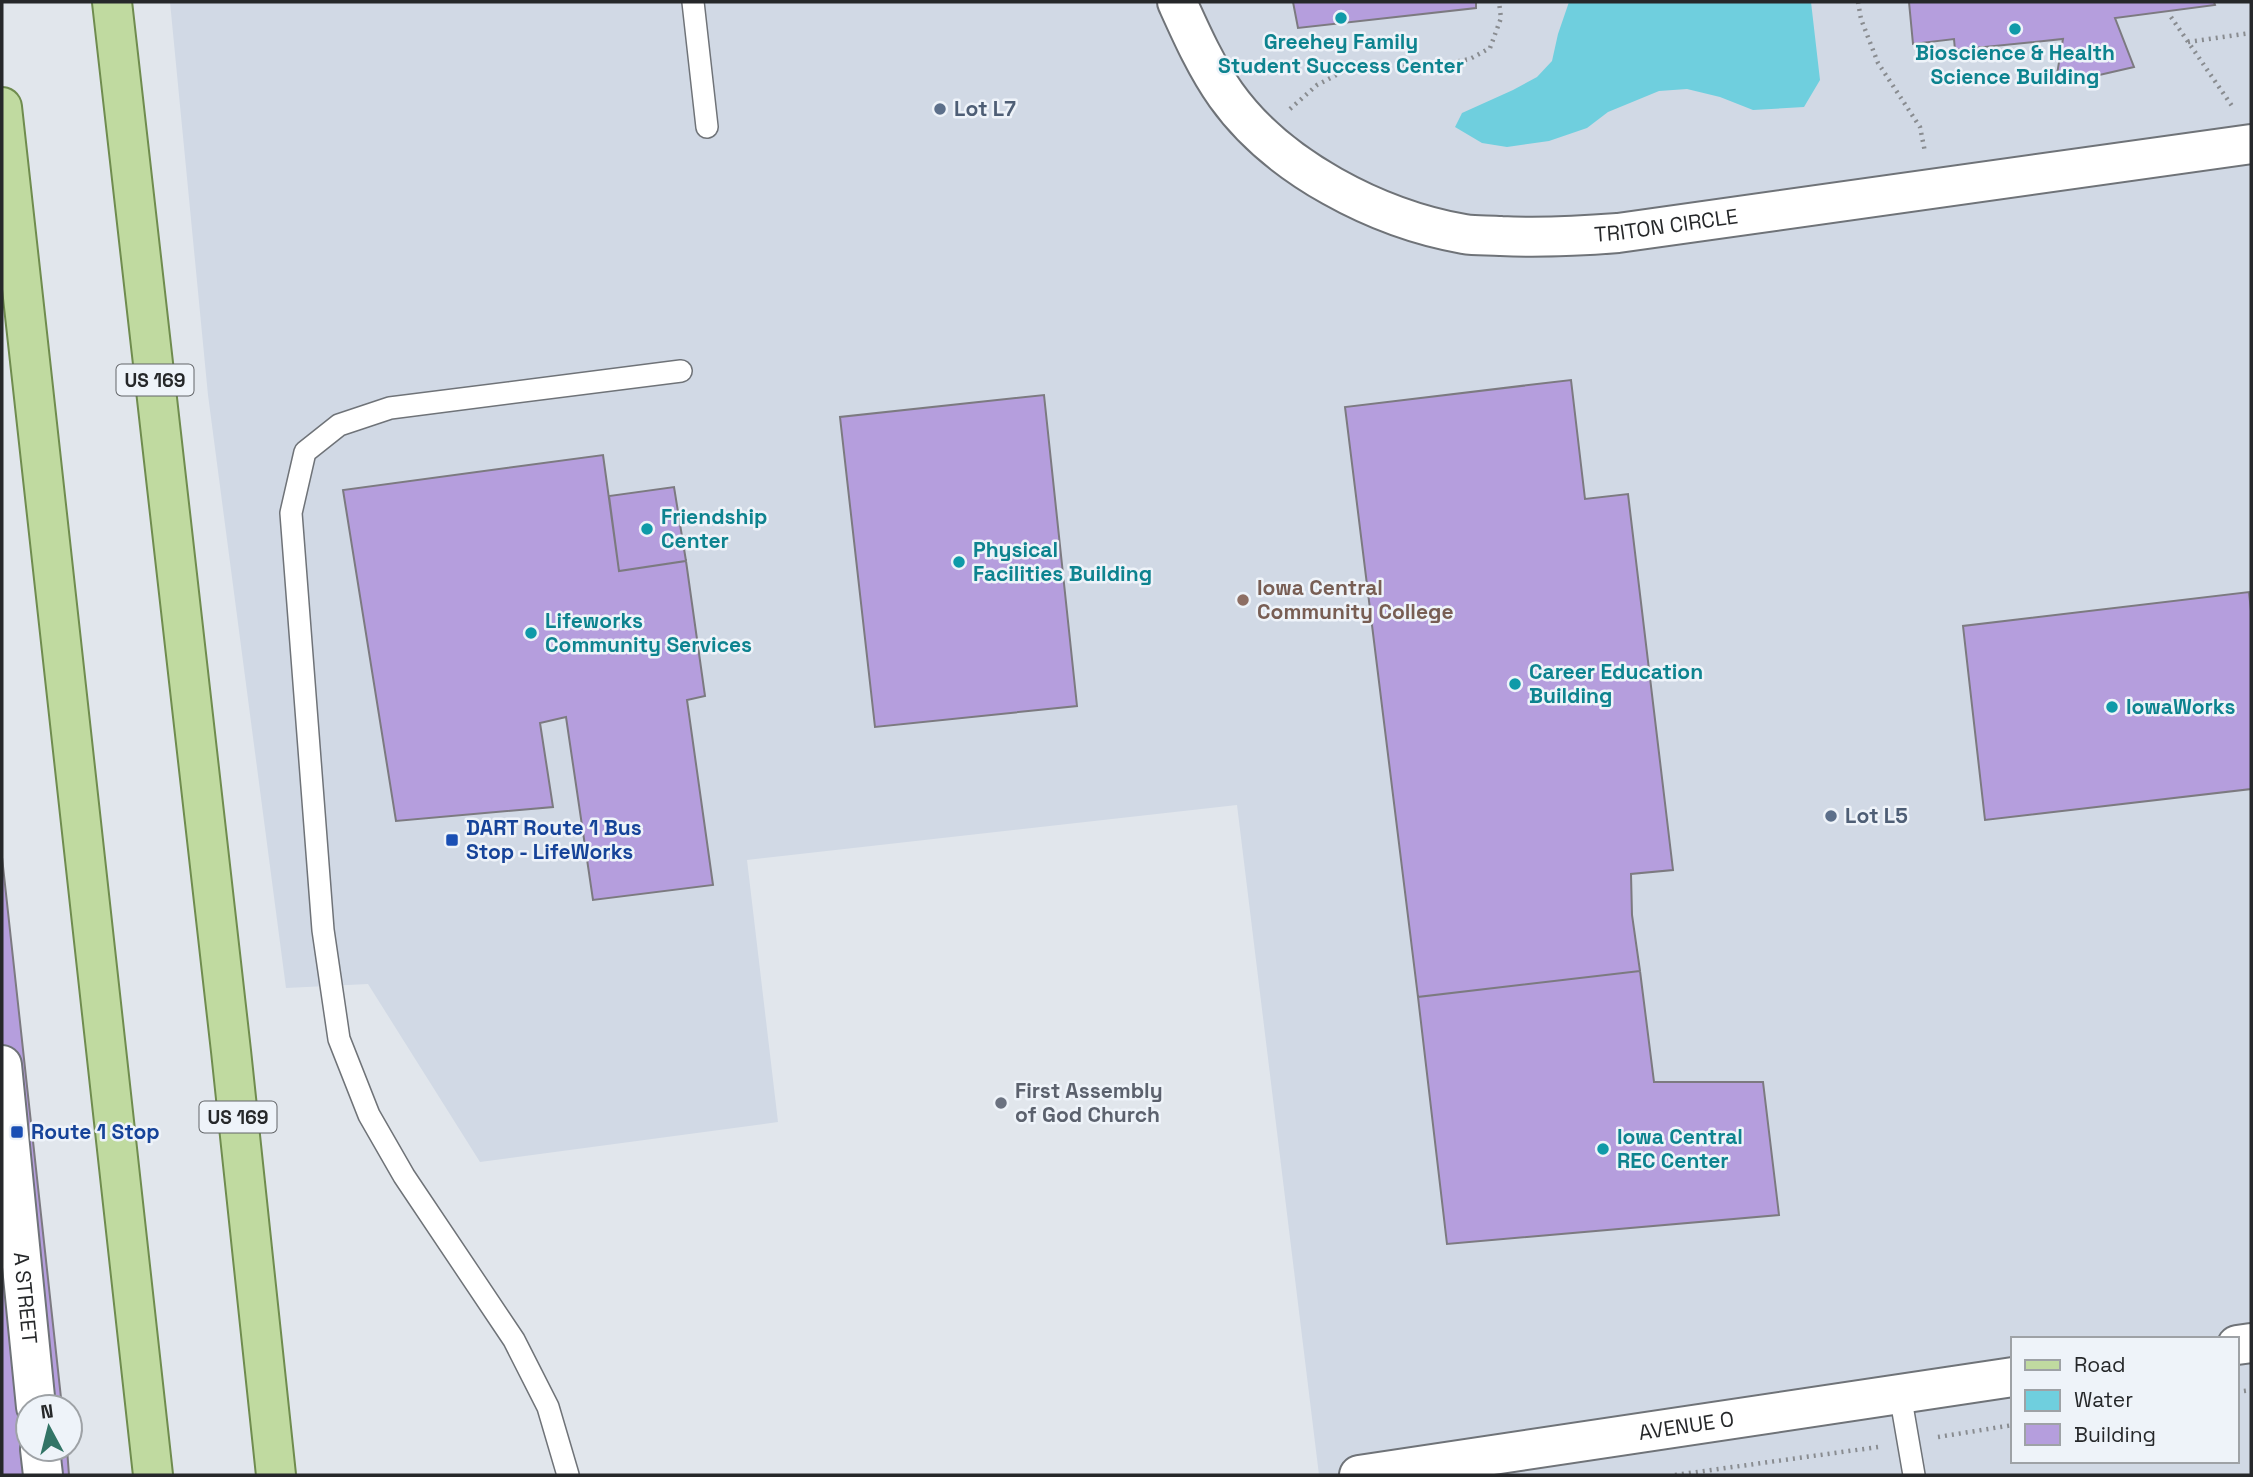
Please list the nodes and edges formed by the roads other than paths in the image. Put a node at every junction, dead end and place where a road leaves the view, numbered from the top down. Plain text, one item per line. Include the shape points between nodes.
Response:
1 (112, 2) edge
2 (694, 2) edge
3 (1177, 2) edge
4 (2, 107) edge
5 (707, 127) dead end
6 (2243, 127) edge
7 (681, 371) dead end
8 (2, 1065) edge
9 (13, 1289) edge
10 (2011, 1377) edge
11 (33, 1393) edge
12 (1900, 1394) junction
13 (153, 1475) edge
14 (276, 1475) edge
15 (568, 1475) edge
16 (1359, 1475) edge
17 (1914, 1475) edge

1 - 14 main road, US 169
2 - 5 lane
3 - 6 street, TRITON CIRCLE via 1226,96 1261,136 1302,168 1344,191 1399,217 1465,234 1544,238 1618,233 1932,189
4 - 13 main road
7 - 15 lane via 390,408 338,425 305,452 291,513 323,930 339,1039 369,1115 398,1166 514,1340 548,1407
8 - 9 street, A STREET
9 - 11 street, A STREET
10 - 12 street, AVENUE O
12 - 16 street, AVENUE O
12 - 17 lane

